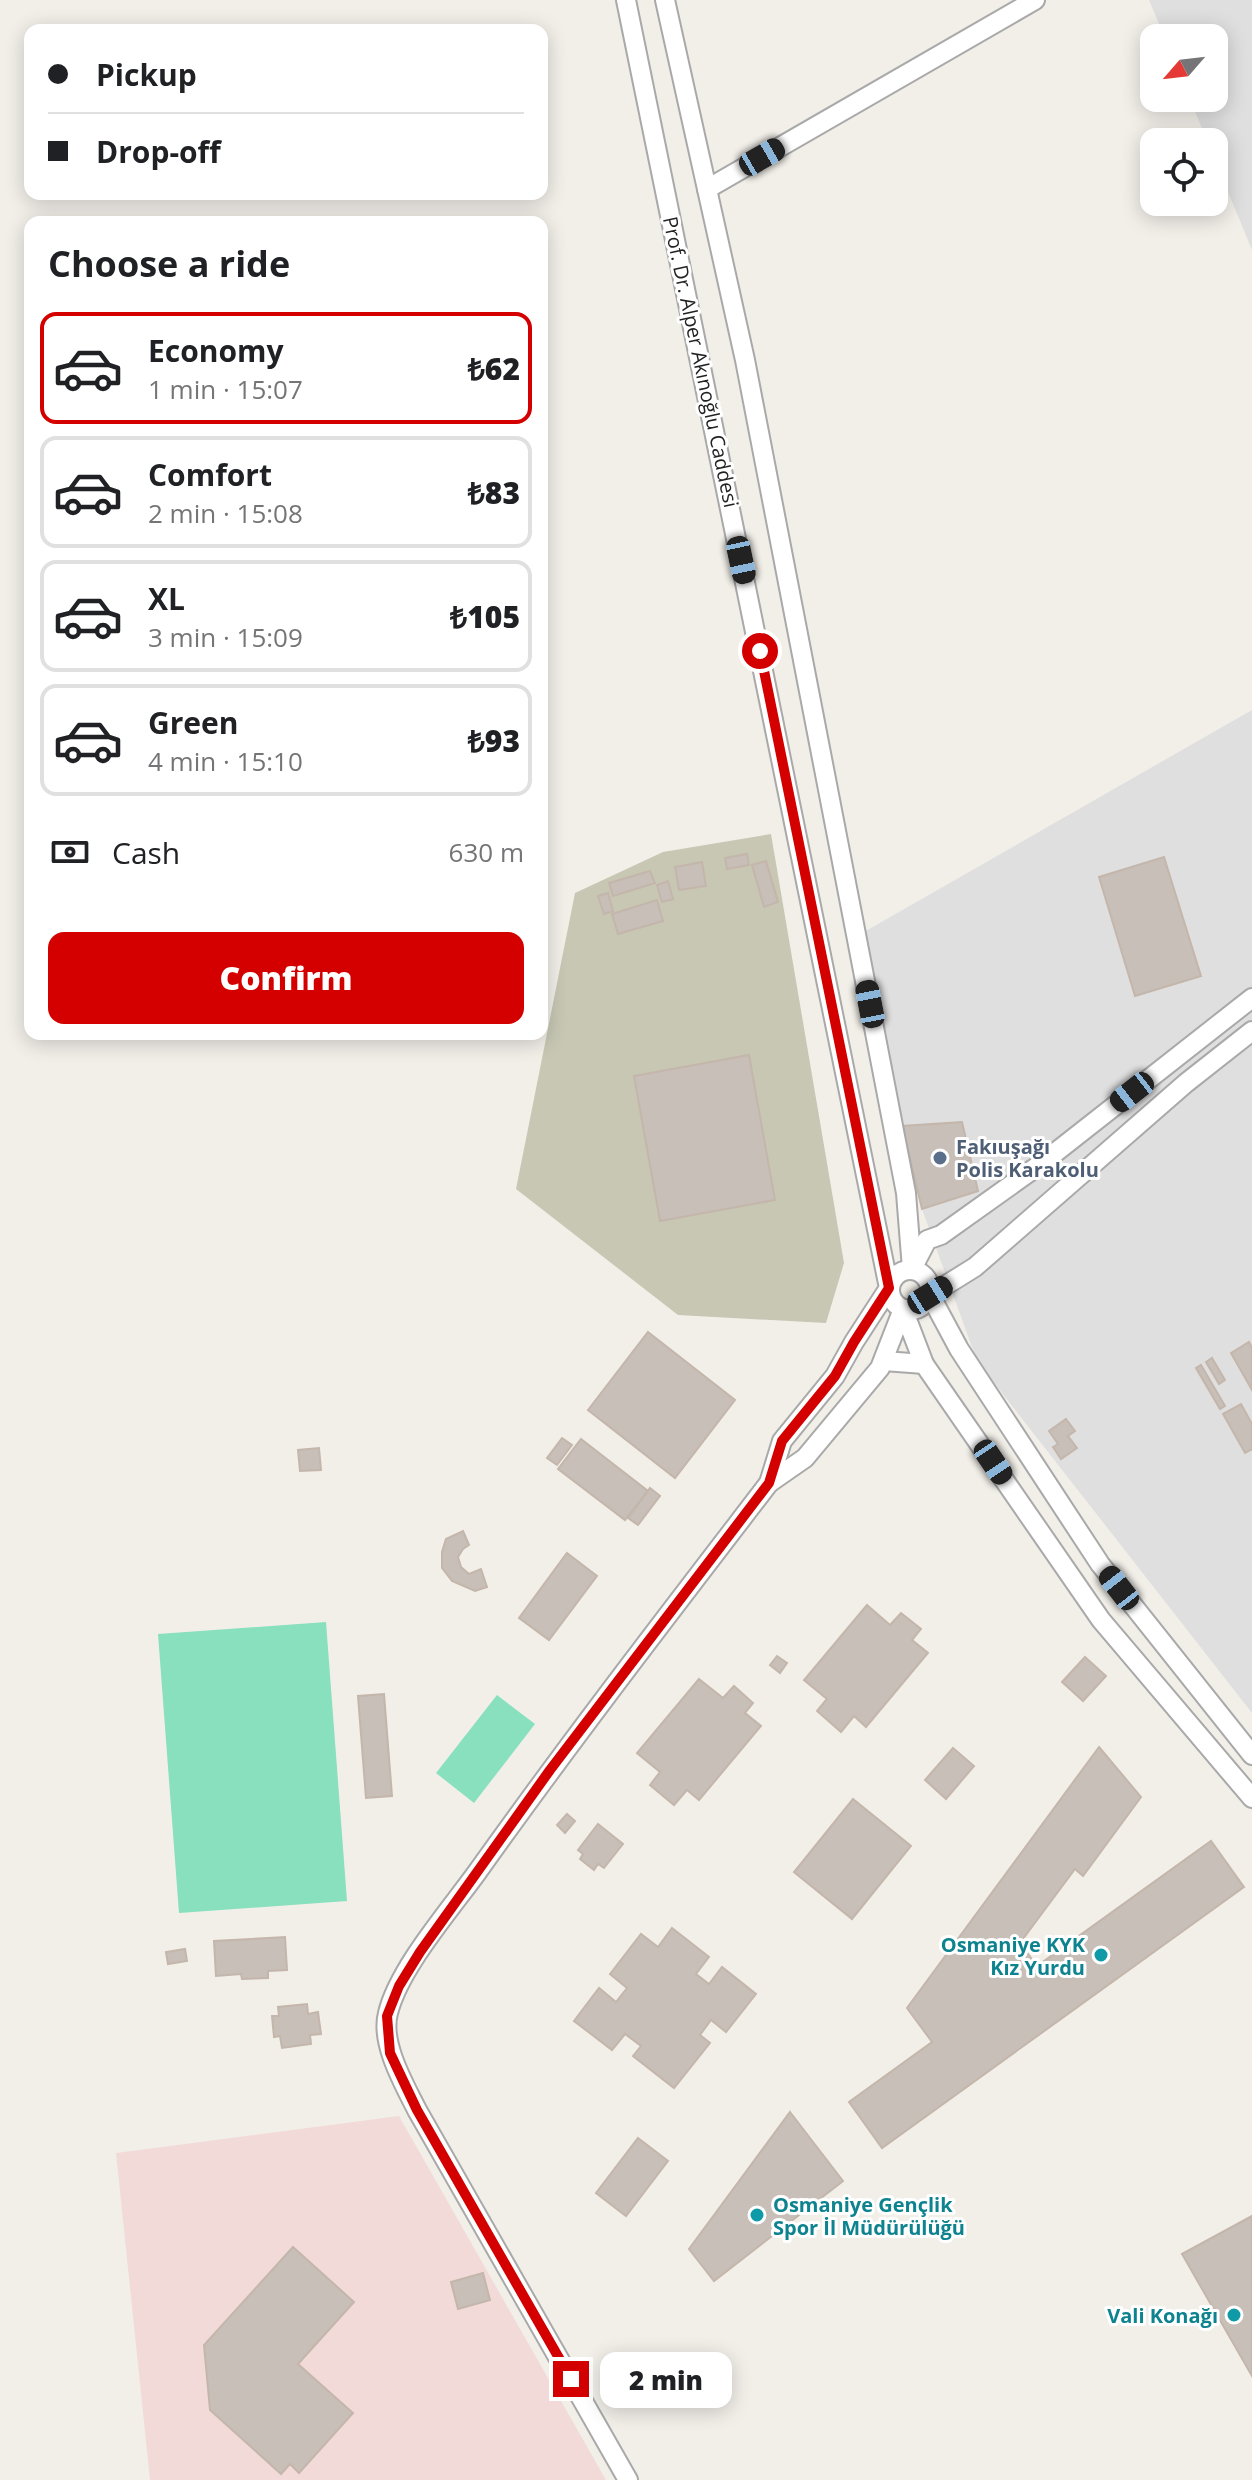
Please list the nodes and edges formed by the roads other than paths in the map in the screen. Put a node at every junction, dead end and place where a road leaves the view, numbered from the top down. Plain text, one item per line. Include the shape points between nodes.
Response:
1 (626, 0) edge
2 (665, 0) edge
3 (1035, 0) edge
4 (707, 189) junction
5 (1252, 998) edge
6 (1252, 1031) edge
7 (909, 1220) junction
8 (927, 1240) junction
9 (912, 1269) junction
10 (946, 1285) junction
11 (889, 1288) junction
12 (930, 1295) junction
13 (903, 1309) junction
14 (944, 1321) junction
15 (884, 1361) junction
16 (924, 1364) junction
17 (769, 1483) junction
18 (1252, 1755) edge
19 (1252, 1798) edge
20 (628, 2480) edge

1 - 11 street, Prof. Dr. Alper Akınoğlu Caddesi
2 - 4 street, Prof. Dr. Alper Akınoğlu Caddesi
3 - 4 street
4 - 7 street, Prof. Dr. Alper Akınoğlu Caddesi via 754,406
5 - 8 street via 1042,1163
6 - 10 street via 975,1267
7 - 8 street
7 - 9 street, Prof. Dr. Alper Akınoğlu Caddesi
8 - 9 street
9 - 11 street via 895,1276
9 - 12 street via 924,1276
10 - 12 street
10 - 14 street
11 - 13 street via 892,1301
11 - 17 street via 835,1376 782,1441
12 - 13 street via 916,1310
12 - 14 street
13 - 15 street
13 - 16 street
14 - 18 street via 1100,1564
15 - 16 street
15 - 17 street via 805,1458
16 - 19 street via 1101,1620
17 - 20 street via 550,1770 420,1952 387,2016 390,2053 417,2110

